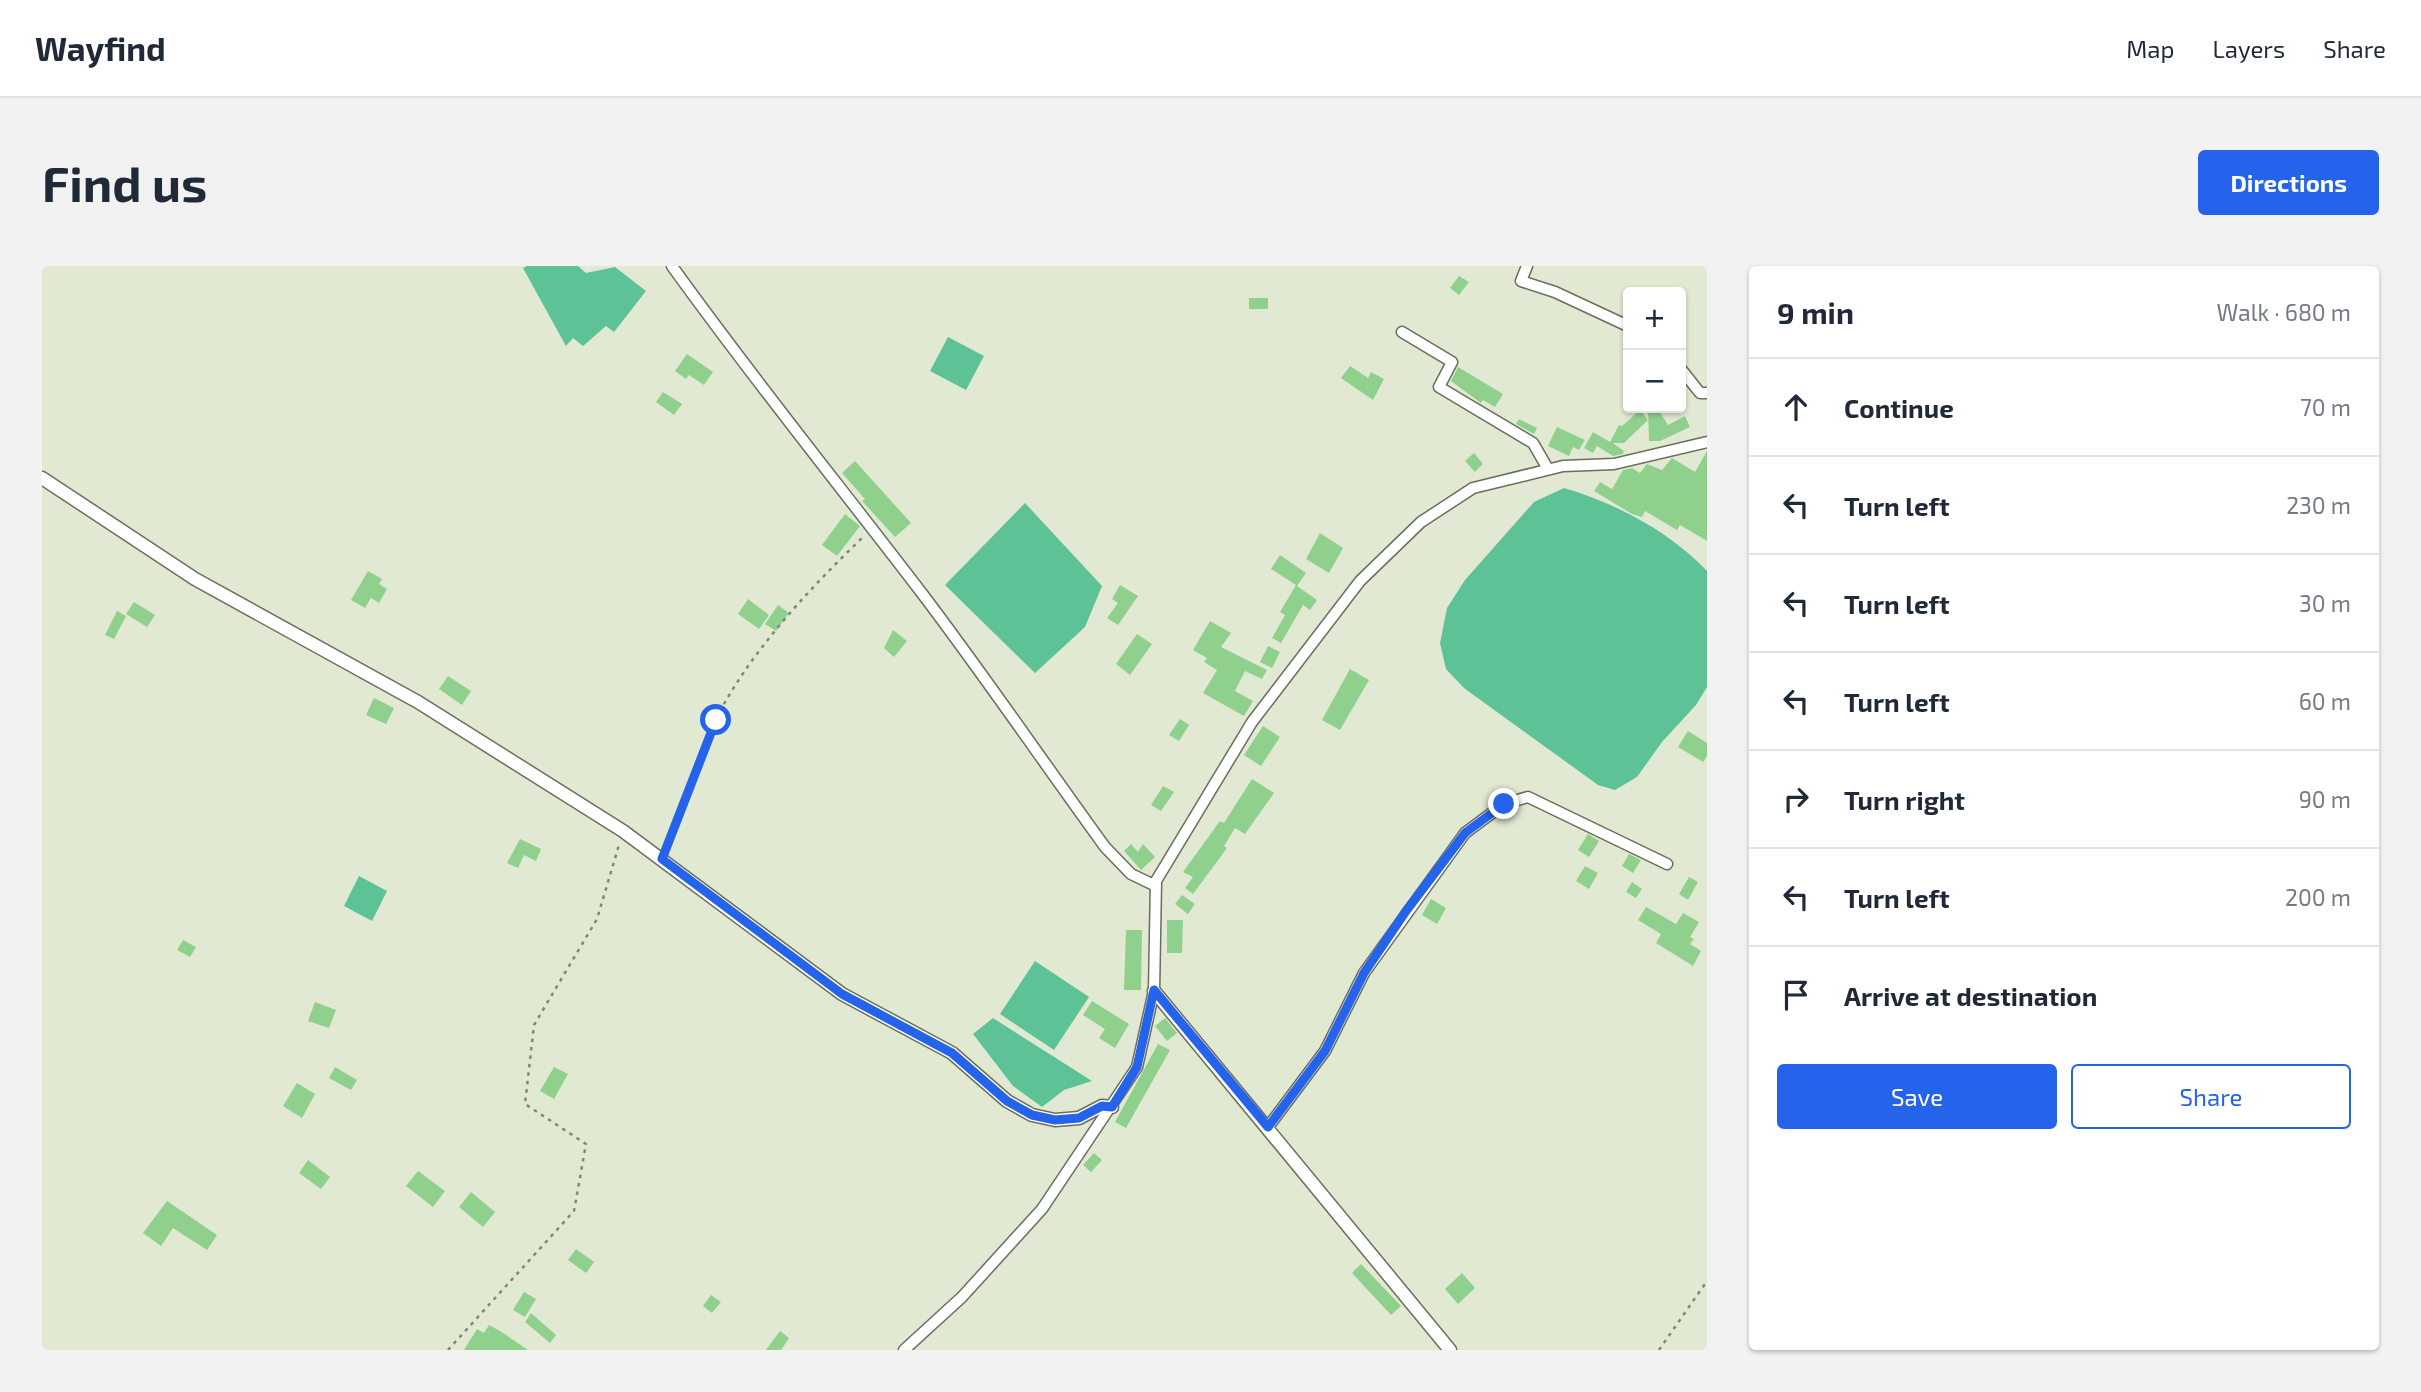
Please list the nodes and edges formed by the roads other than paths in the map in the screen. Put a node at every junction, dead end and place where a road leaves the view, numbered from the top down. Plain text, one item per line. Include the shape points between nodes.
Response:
1 (672, 266) edge
2 (1527, 266) edge
3 (1623, 324) edge
4 (1402, 332) dead end
5 (1686, 375) edge
6 (1707, 393) edge
7 (1707, 442) edge
8 (1548, 470) junction
9 (42, 478) edge
10 (1667, 864) dead end
11 (1156, 886) junction
12 (1154, 990) junction
13 (1112, 1107) junction
14 (1268, 1127) junction
15 (904, 1350) edge
16 (1450, 1350) edge

1 - 11 street via 801,441 872,528 1105,847 1131,874
2 - 3 street via 1521,281
4 - 8 street via 1452,362 1439,387 1533,443
5 - 6 street via 1700,393
7 - 8 street via 1614,464
8 - 11 street via 1473,488 1421,522 1360,582 1252,722 1175,845
9 - 13 street via 195,579 418,702 623,831 842,994 952,1053 1007,1101 1032,1115 1055,1120
10 - 14 street via 1528,797 1504,804 1465,833 1406,911 1364,973 1325,1051
11 - 12 street
12 - 13 street via 1137,1067
12 - 14 street
13 - 15 street via 1042,1209 962,1297
14 - 16 street

